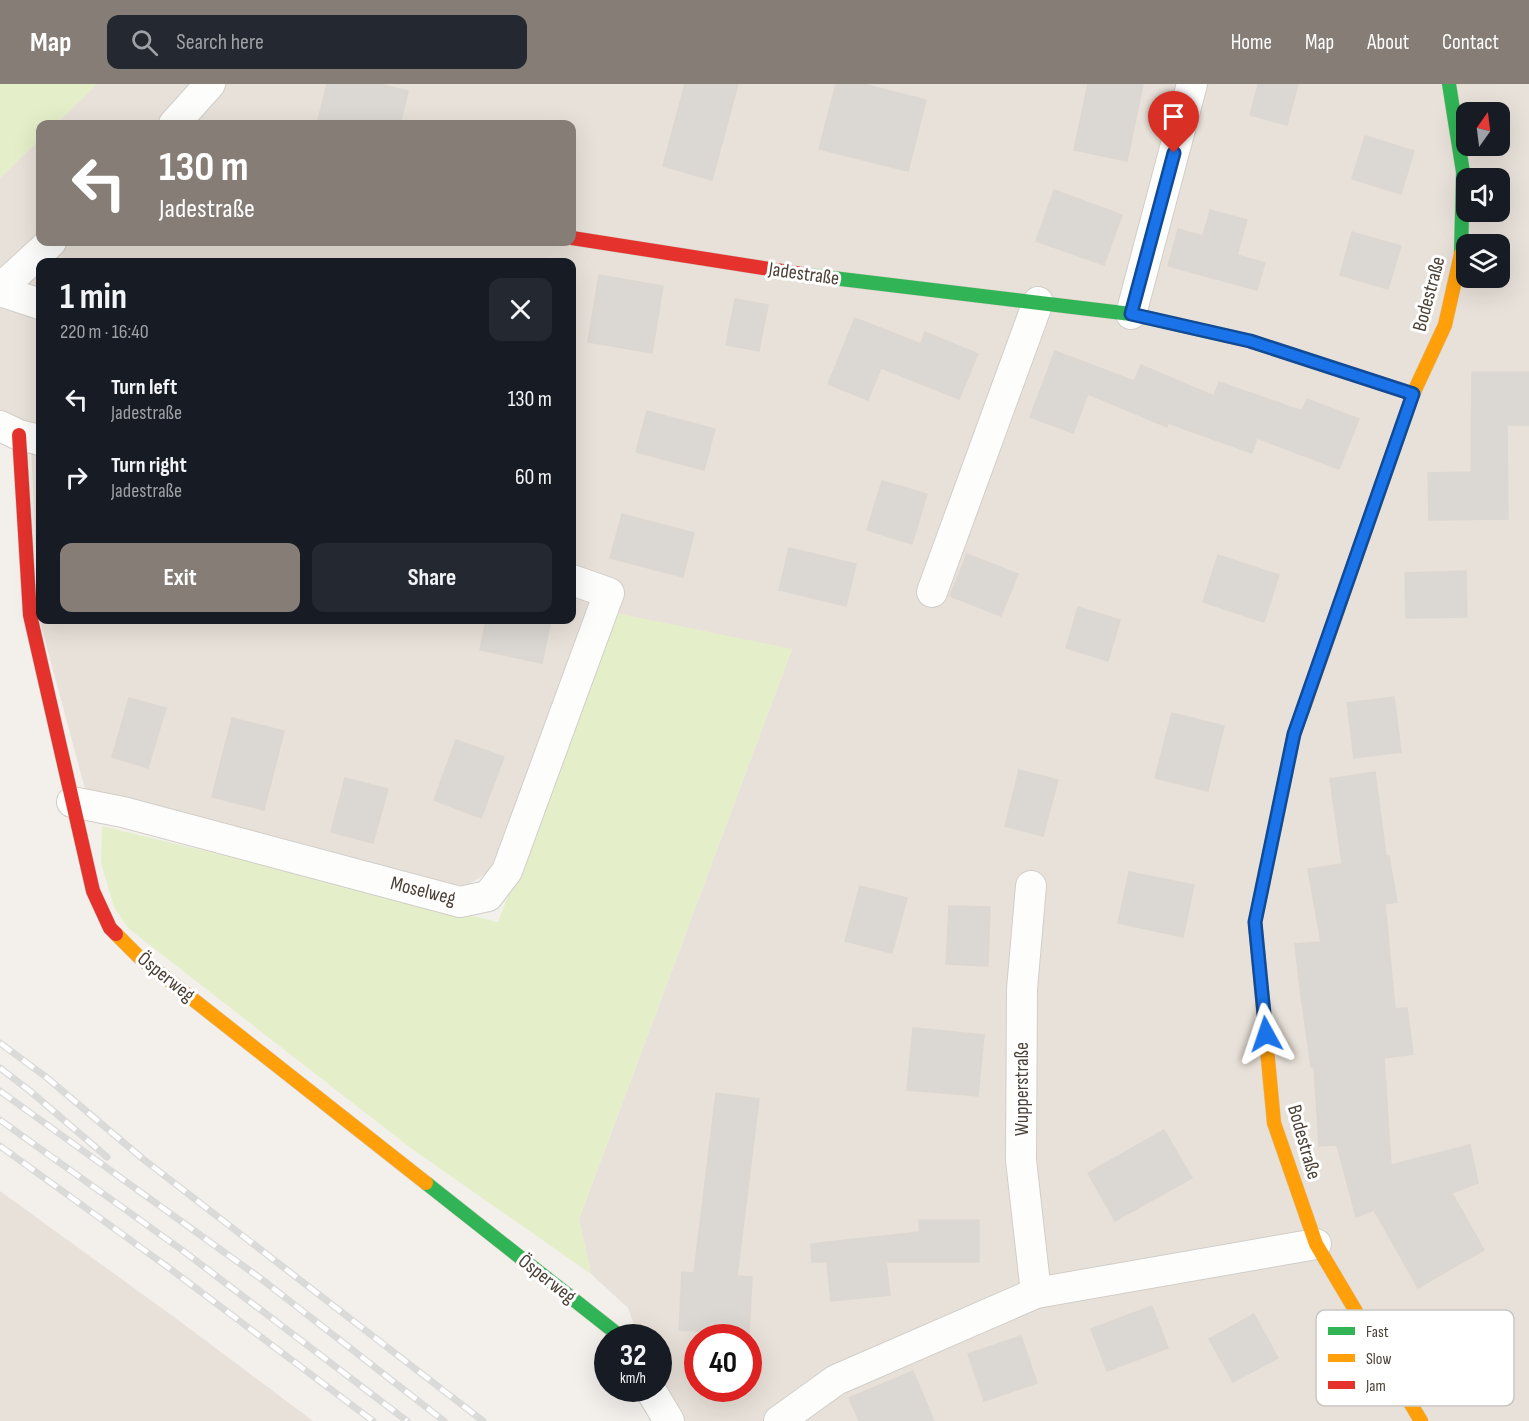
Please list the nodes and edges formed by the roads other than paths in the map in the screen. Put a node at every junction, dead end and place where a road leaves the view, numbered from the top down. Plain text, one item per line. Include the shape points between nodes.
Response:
1 (210, 84) edge
2 (1192, 84) edge
3 (1449, 84) edge
4 (178, 120) edge
5 (576, 239) edge
6 (47, 246) edge
7 (0, 290) edge
8 (36, 302) edge
9 (1038, 302) junction
10 (1131, 314) junction
11 (1413, 394) junction
12 (20, 434) edge
13 (576, 581) edge
14 (932, 592) dead end
15 (72, 802) junction
16 (1031, 886) dead end
17 (1316, 1244) junction
18 (1036, 1293) junction
19 (1355, 1310) edge
20 (605, 1324) edge
21 (658, 1402) edge
22 (1412, 1406) edge
23 (669, 1421) edge
24 (779, 1421) edge
25 (1421, 1421) edge

1 - 4 street
2 - 10 street
3 - 11 street, Bodestraße via 1462,172 1461,252 1444,325
5 - 9 street, Jadestraße via 791,273
6 - 7 street
7 - 8 street
9 - 10 street, Jadestraße
9 - 14 street
10 - 11 street, Jadestraße via 1250,341
11 - 17 street, Bodestraße via 1294,734 1255,922 1274,1123
12 - 15 street, Ösperweg via 30,615
13 - 15 street, Moselweg via 609,593 507,871 488,896 460,902 123,812
15 - 20 street, Ösperweg via 93,891 110,928 138,956
16 - 18 street, Wupperstraße via 1022,989 1021,1160
17 - 18 street
17 - 19 street, Bodestraße
18 - 24 street via 836,1380
21 - 23 street
22 - 25 street, Bodestraße

